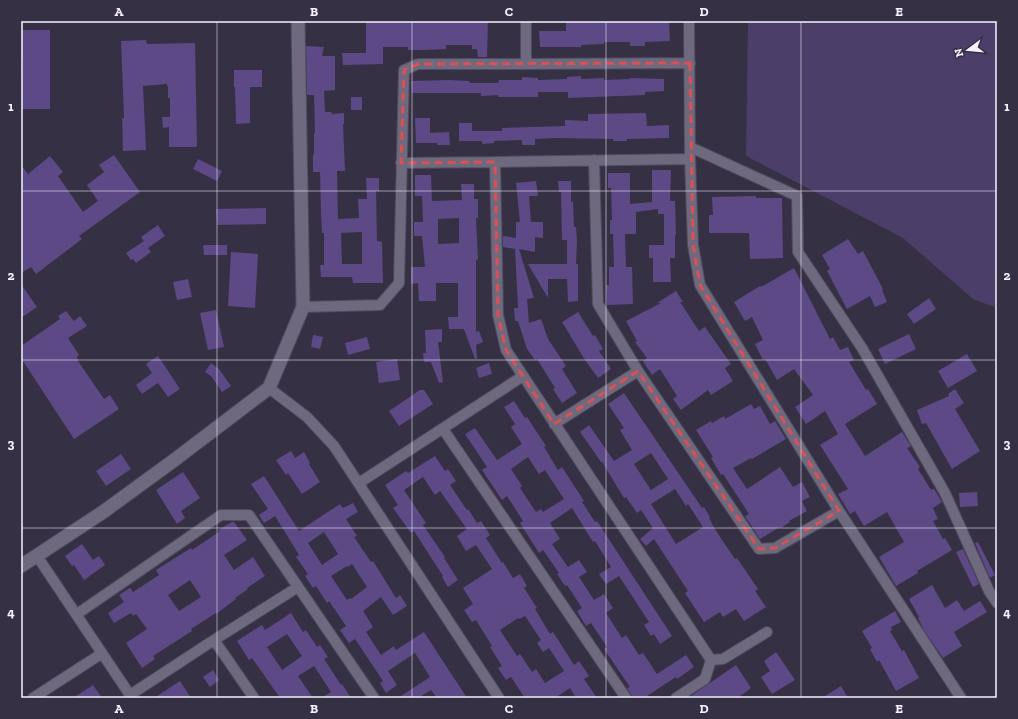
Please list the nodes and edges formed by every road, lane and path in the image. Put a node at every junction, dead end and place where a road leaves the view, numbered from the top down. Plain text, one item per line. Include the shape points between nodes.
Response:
1 (298, 21) edge
2 (526, 21) edge
3 (689, 21) edge
4 (690, 63) junction
5 (526, 64) junction
6 (690, 146) junction
7 (690, 159) junction
8 (594, 160) junction
9 (401, 162) junction
10 (495, 162) junction
11 (303, 307) junction
12 (638, 371) junction
13 (523, 376) junction
14 (269, 388) junction
15 (554, 424) junction
16 (443, 429) junction
17 (360, 483) junction
18 (839, 511) junction
19 (37, 556) junction
20 (21, 566) edge
21 (298, 587) junction
22 (997, 603) edge
23 (77, 614) junction
24 (767, 632) dead end
25 (214, 640) junction
26 (101, 654) junction
27 (711, 660) junction
28 (131, 697) edge
29 (33, 698) edge
30 (254, 698) edge
31 (374, 698) edge
32 (499, 698) edge
33 (626, 698) edge
34 (676, 698) edge
35 (960, 698) edge

1 - 11 street
2 - 5 street
3 - 4 street
4 - 5 street
4 - 6 street
5 - 9 street via 418,64 404,70
6 - 7 street
6 - 22 street via 797,196 798,252 862,348 941,486
7 - 8 street
7 - 18 street via 693,245 700,285
8 - 10 street
8 - 12 street via 598,304
9 - 10 street
9 - 11 street via 399,283 380,305
10 - 13 street via 498,314 506,350
11 - 14 street
12 - 15 street
12 - 18 street via 759,549 775,548
13 - 15 street
13 - 16 street
14 - 17 street via 307,417 334,446
14 - 19 street via 173,462
15 - 27 street
16 - 17 street
16 - 33 street
17 - 32 street
18 - 35 street
19 - 20 street
19 - 23 street
21 - 23 street via 249,515 221,516
21 - 25 street
21 - 31 street
23 - 26 street
24 - 27 street via 723,659
25 - 28 street
25 - 30 street
26 - 28 street
26 - 29 street
27 - 34 street via 705,679

